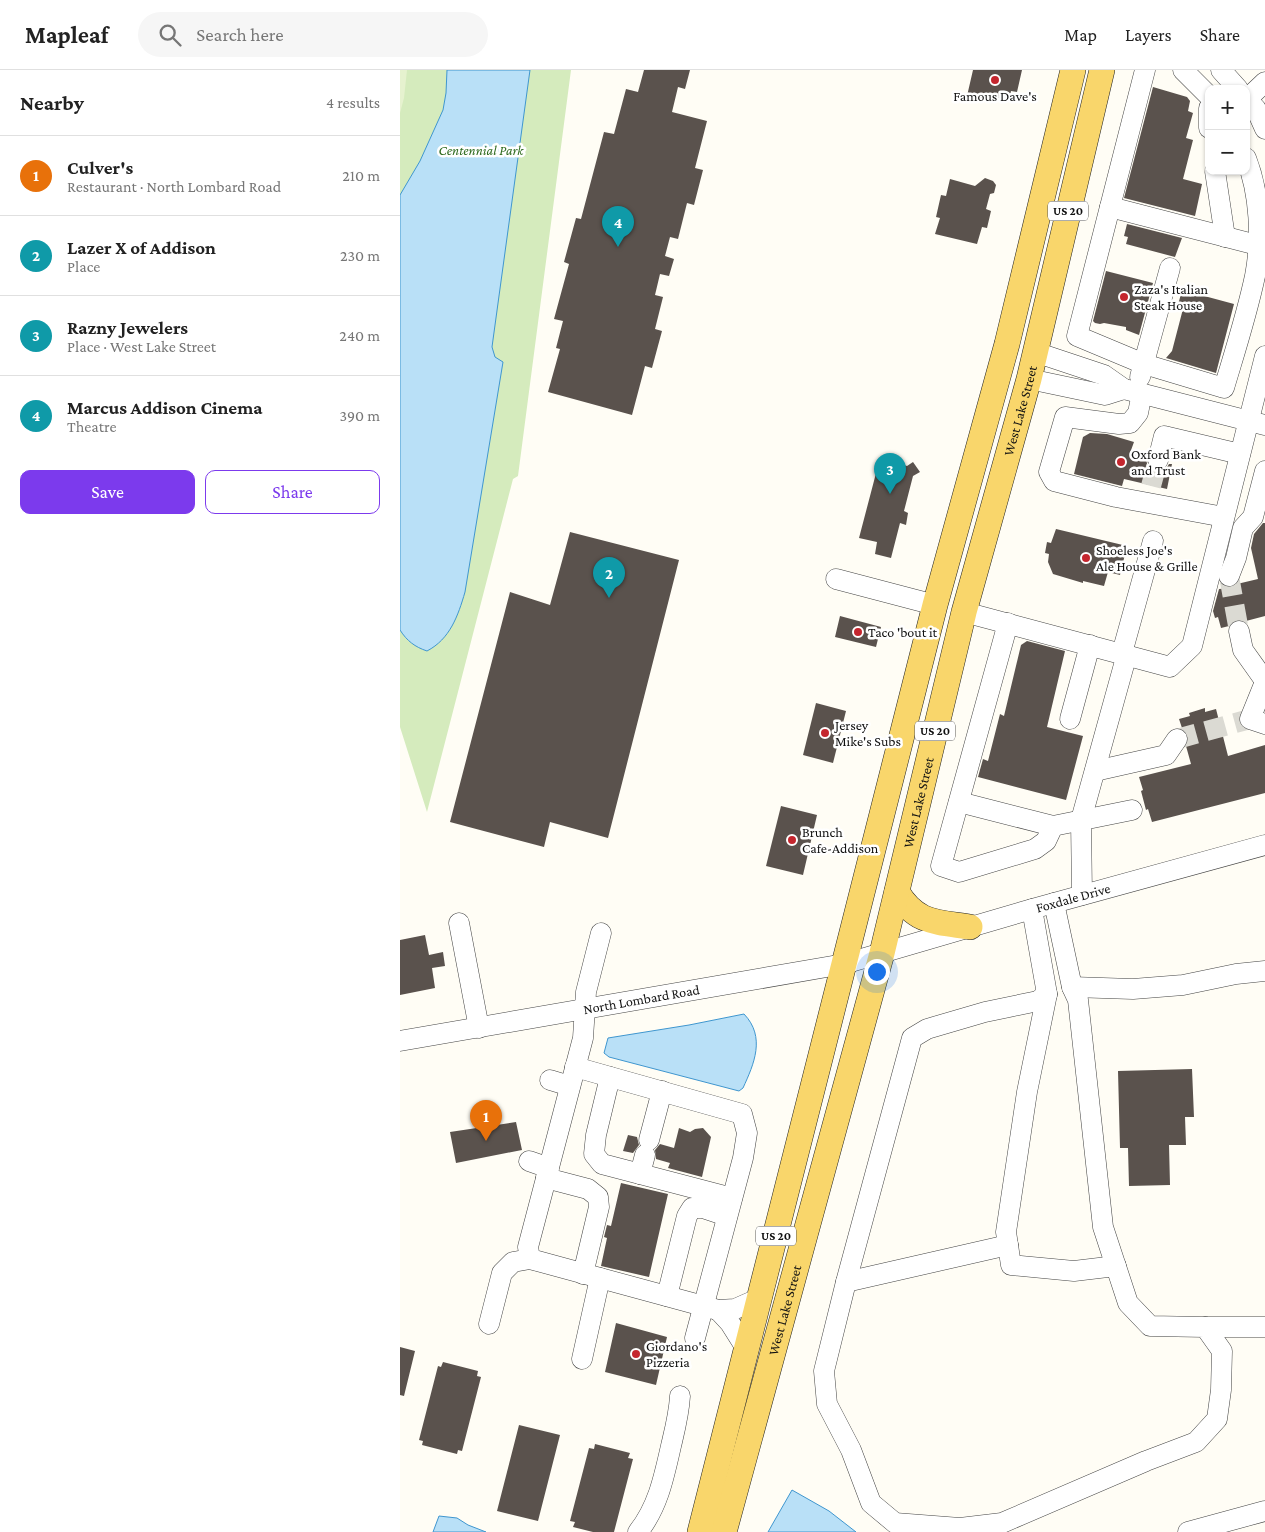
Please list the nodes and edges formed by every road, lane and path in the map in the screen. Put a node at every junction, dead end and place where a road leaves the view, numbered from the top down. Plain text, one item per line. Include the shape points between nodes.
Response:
1 (1073, 70) edge
2 (1102, 70) edge
3 (1144, 70) edge
4 (1184, 70) edge
5 (1220, 70) edge
6 (1265, 82) edge
7 (1234, 85) edge
8 (1250, 91) edge
9 (1205, 92) edge
10 (1250, 102) edge
11 (1265, 129) edge
12 (1250, 169) edge
13 (1216, 175) edge
14 (1110, 207) junction
15 (1225, 238) junction
16 (1261, 246) edge
17 (1170, 268) dead end
18 (1034, 352) junction
19 (1265, 356) edge
20 (1144, 364) junction
21 (1029, 379) junction
22 (1134, 391) junction
23 (1257, 423) edge
24 (1240, 454) junction
25 (1158, 460) tunnel mouth
26 (1265, 471) edge
27 (1261, 500) edge
28 (1224, 517) junction
29 (1153, 540) dead end
30 (1215, 553) junction
31 (836, 579) dead end
32 (935, 605) junction
33 (964, 612) junction
34 (1008, 623) junction
35 (1239, 631) tunnel mouth
36 (1090, 645) junction
37 (1125, 654) junction
38 (1265, 681) edge
39 (1070, 719) dead end
40 (1265, 724) edge
41 (1177, 739) tunnel mouth
42 (1095, 771) junction
43 (959, 802) junction
44 (1132, 810) dead end
45 (1082, 820) junction
46 (1053, 826) junction
47 (1265, 845) edge
48 (897, 892) junction
49 (1082, 895) junction
50 (1054, 903) junction
51 (1032, 909) junction
52 (459, 923) dead end
53 (970, 927) junction
54 (601, 933) dead end
55 (882, 953) junction
56 (844, 964) junction
57 (1265, 971) edge
58 (1072, 987) junction
59 (1047, 994) junction
60 (585, 1008) junction
61 (480, 1028) junction
62 (400, 1042) edge
63 (575, 1067) junction
64 (610, 1077) junction
65 (550, 1080) dead end
66 (570, 1086) junction
67 (662, 1091) junction
68 (644, 1156) junction
69 (529, 1161) dead end
70 (548, 1173) junction
71 (730, 1207) junction
72 (1008, 1245) junction
73 (530, 1259) junction
74 (1116, 1266) junction
75 (592, 1276) junction
76 (846, 1282) junction
77 (667, 1296) junction
78 (760, 1298) junction
79 (711, 1308) junction
80 (489, 1324) dead end
81 (1205, 1327) junction
82 (1265, 1327) edge
83 (695, 1338) dead end
84 (747, 1350) junction
85 (582, 1359) dead end
86 (680, 1396) dead end
87 (1265, 1511) edge
88 (638, 1532) edge
89 (700, 1532) edge
90 (724, 1532) edge
91 (1188, 1532) edge

1 - 32 main road, West Lake Street / US 20 via 1002,361
2 - 18 main road, West Lake Street / US 20
3 - 14 street
4 - 9 street
5 - 7 street
6 - 8 street
10 - 11 street
12 - 16 street
13 - 15 street
14 - 15 street
14 - 20 street via 1077,336
15 - 16 street
16 - 20 street via 1224,388
17 - 20 street
18 - 21 main road, West Lake Street / US 20
18 - 22 street via 1104,375
19 - 23 street
20 - 22 street
21 - 22 street via 1105,395
21 - 33 main road, West Lake Street / US 20
22 - 23 street
22 - 28 street via 1138,413 1130,423 1064,417 1049,472 1054,481 1116,498 1149,494
23 - 24 street
24 - 25 street via 1164,436
24 - 28 street
26 - 27 street
27 - 30 street via 1243,528 1232,567
28 - 30 street
29 - 37 street
30 - 37 street via 1192,646 1170,666
31 - 32 street
32 - 56 main road, West Lake Street / US 20
33 - 34 street
33 - 48 main road, West Lake Street / US 20
34 - 36 street
34 - 43 street
35 - 38 street via 1243,650
36 - 37 street
36 - 39 street
37 - 42 street
38 - 40 street via 1250,720
41 - 42 street via 1166,755
42 - 45 street
43 - 46 street
43 - 46 street via 941,866 959,872 1035,849 1046,841
44 - 45 street
45 - 46 street
45 - 49 street
47 - 49 street, Foxdale Drive
48 - 53 main road via 912,912 922,917
48 - 55 main road, West Lake Street / US 20
49 - 50 street, Foxdale Drive
50 - 51 street, Foxdale Drive
50 - 58 street
51 - 53 street, Foxdale Drive
51 - 59 street
52 - 61 street
53 - 55 street, Foxdale Drive
54 - 60 street
55 - 56 street, North Lombard Road
55 - 90 main road, West Lake Street / US 20
56 - 60 street, North Lombard Road
56 - 78 main road, West Lake Street / US 20
57 - 58 street via 1183,985 1133,989
58 - 74 street via 1078,1000 1103,1227
59 - 72 street via 1027,1092 1006,1232
59 - 76 street via 1038,1001 926,1029 912,1038
60 - 61 street, North Lombard Road
60 - 63 street via 583,1038
61 - 62 street, North Lombard Road
63 - 64 street
63 - 66 street
64 - 67 street
64 - 68 street via 594,1154 602,1164 618,1168
65 - 66 street
66 - 70 street
67 - 68 street
67 - 71 street via 742,1114 747,1133
68 - 71 street
69 - 70 street
70 - 73 street via 528,1247
70 - 75 street via 588,1189 598,1198
71 - 77 street via 692,1208 686,1216
71 - 79 street
72 - 74 street via 1011,1265 1074,1271
72 - 76 street
73 - 75 street
73 - 80 street via 513,1262 502,1274
74 - 81 street via 1128,1303 1150,1326
75 - 77 street
75 - 85 street
76 - 81 street via 824,1371 827,1404 851,1450 871,1503 895,1523 960,1528 1002,1523 1196,1442 1217,1418 1221,1390 1222,1351
77 - 79 street
78 - 79 street via 735,1309
78 - 84 main road, West Lake Street / US 20
79 - 83 street
79 - 84 street via 730,1323
81 - 82 street
84 - 89 main road, West Lake Street / US 20
86 - 88 street via 679,1414 662,1485 647,1520
87 - 91 street

